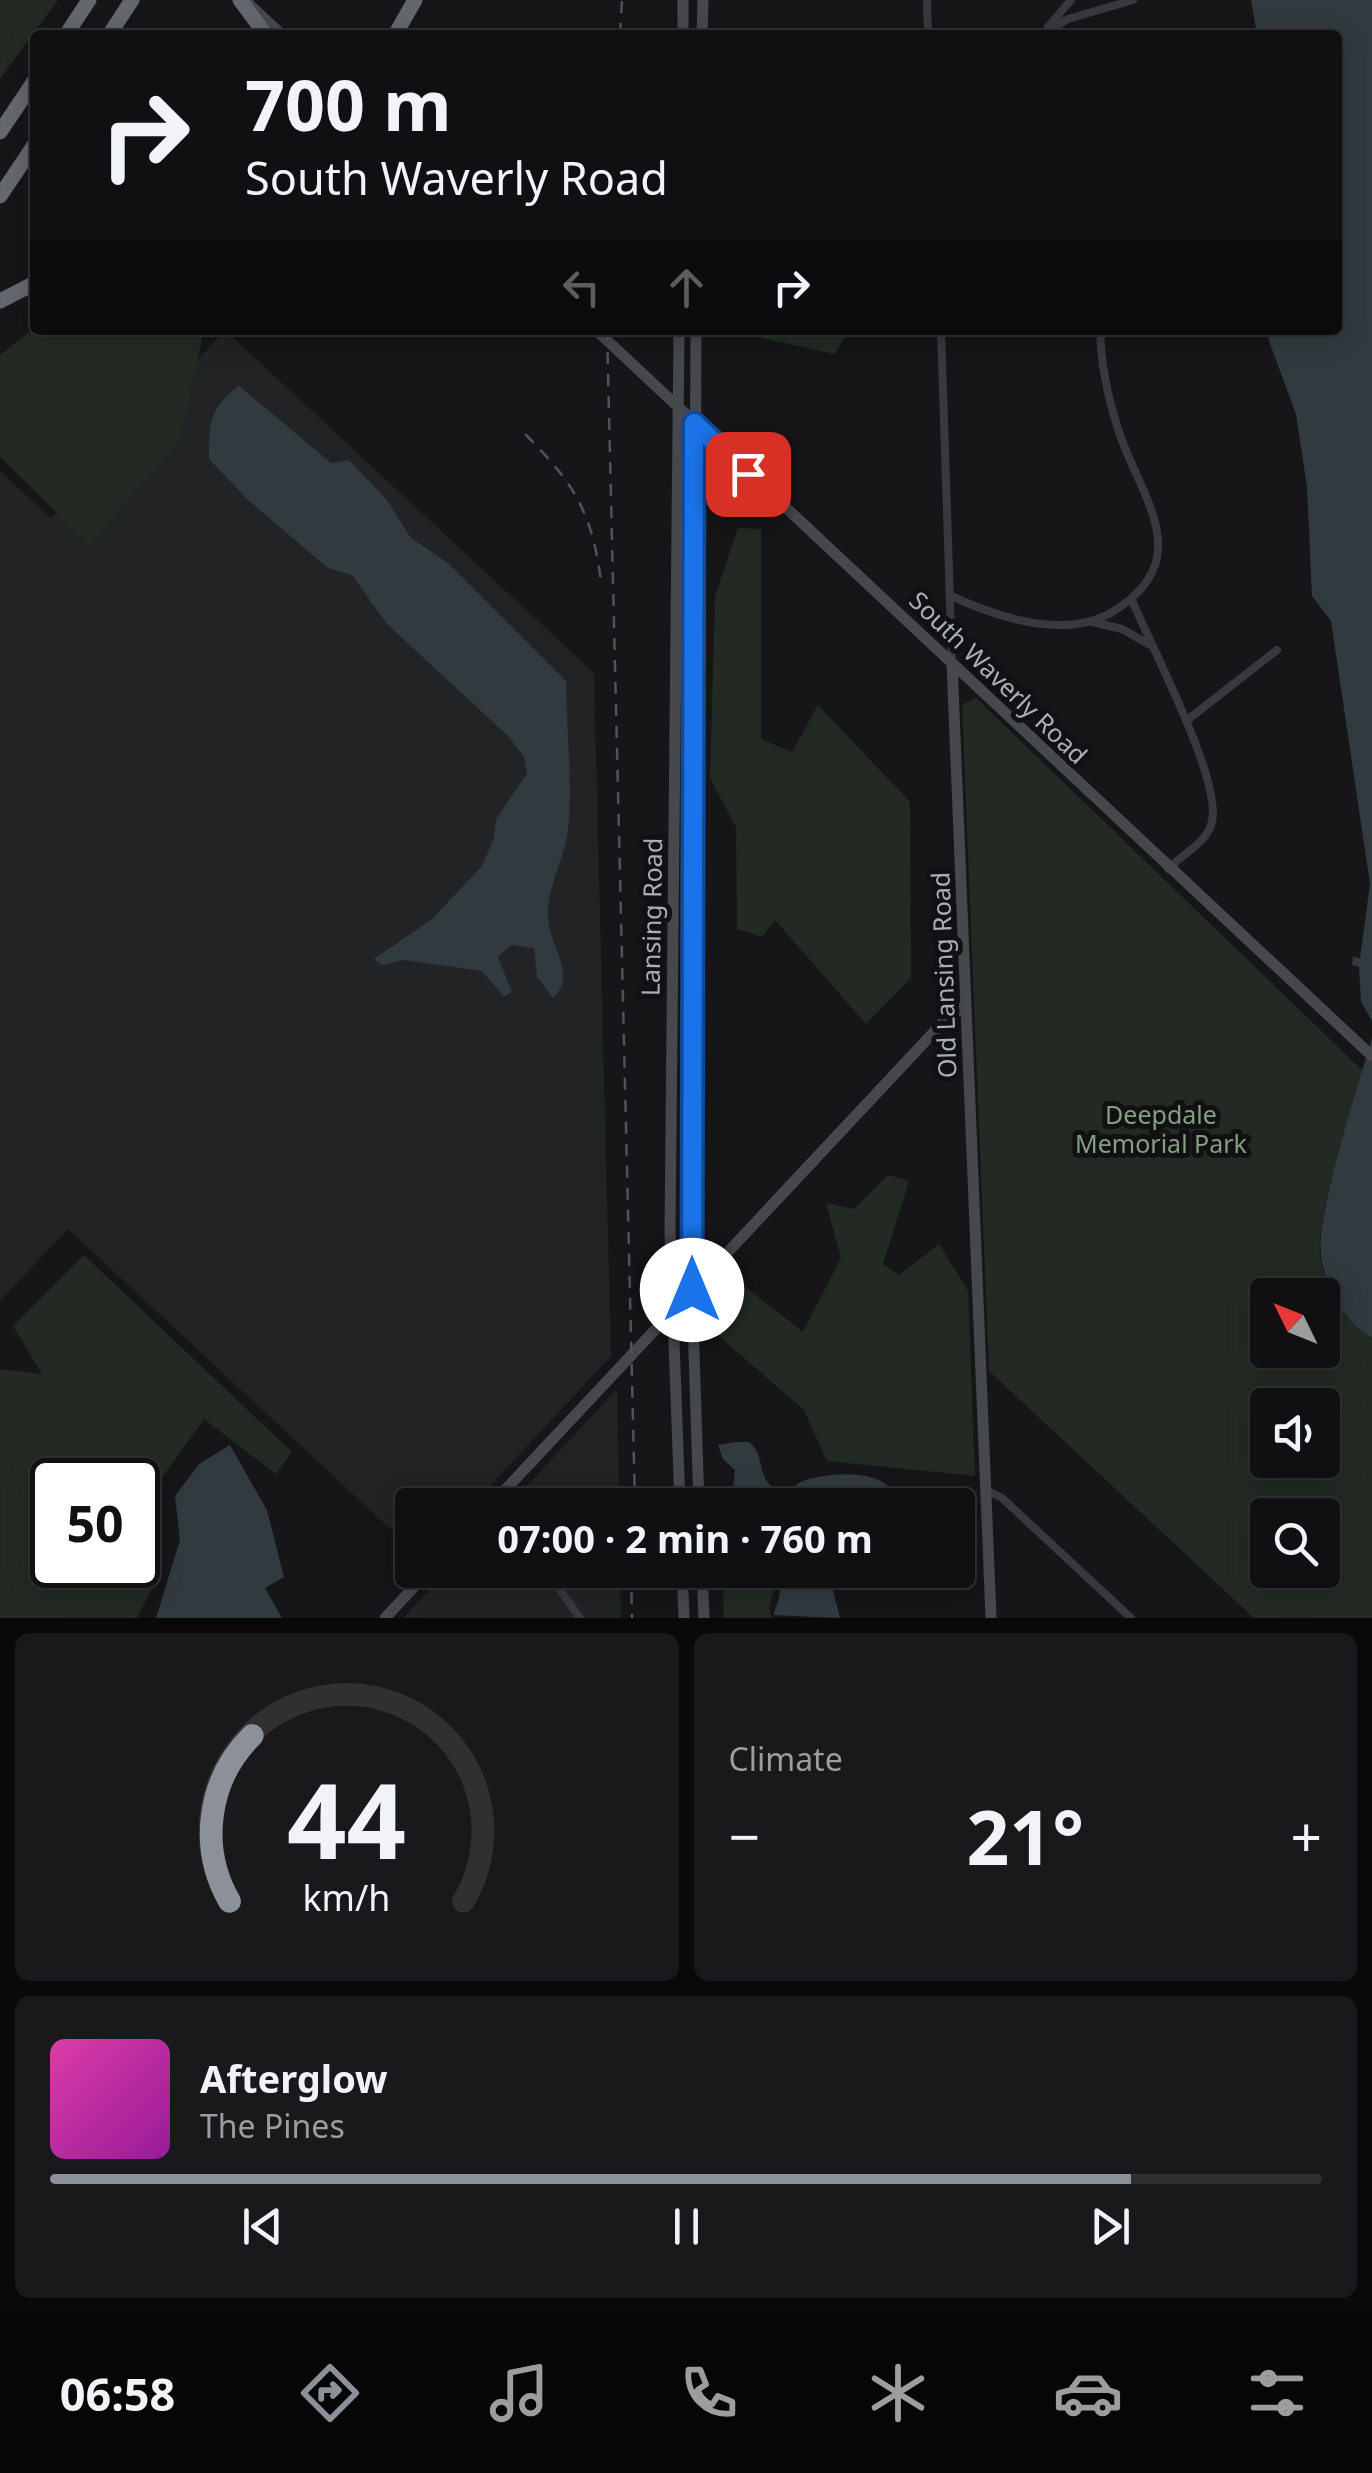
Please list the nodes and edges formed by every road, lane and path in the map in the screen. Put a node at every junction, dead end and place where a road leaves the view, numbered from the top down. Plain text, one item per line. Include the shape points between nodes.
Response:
1 (90, 0) edge
2 (134, 0) edge
3 (243, 0) edge
4 (415, 0) edge
5 (683, 0) edge
6 (702, 0) edge
7 (928, 0) edge
8 (1072, 0) edge
9 (1133, 0) edge
10 (69, 30) edge
11 (115, 30) edge
12 (263, 30) edge
13 (276, 30) edge
14 (398, 30) edge
15 (683, 30) edge
16 (702, 30) edge
17 (928, 30) edge
18 (1045, 30) edge
19 (1049, 30) edge
20 (30, 87) edge
21 (0, 132) edge
22 (30, 151) edge
23 (0, 196) edge
24 (30, 286) edge
25 (0, 301) edge
26 (601, 335) edge
27 (679, 335) edge
28 (696, 335) edge
29 (940, 335) edge
30 (1101, 335) edge
31 (679, 408) junction
32 (694, 423) junction
33 (951, 596) junction
34 (1132, 600) junction
35 (1092, 622) junction
36 (1152, 646) junction
37 (1277, 650) dead end
38 (952, 663) junction
39 (1186, 720) junction
40 (1168, 869) junction
41 (966, 1004) junction
42 (1372, 1056) edge
43 (692, 1290) junction
44 (673, 1312) junction
45 (507, 1488) edge
46 (679, 1488) edge
47 (699, 1488) edge
48 (986, 1490) junction
49 (413, 1588) edge
50 (559, 1588) edge
51 (683, 1588) edge
52 (703, 1588) edge
53 (384, 1618) edge
54 (580, 1618) edge
55 (684, 1618) edge
56 (704, 1618) edge
57 (991, 1618) edge
58 (1131, 1618) edge

1 - 10 highway
2 - 11 highway
3 - 12 highway
3 - 13 main road
4 - 14 highway
5 - 15 main road
6 - 16 main road
7 - 17 street
8 - 18 street
9 - 19 street
20 - 21 highway
22 - 23 highway
24 - 25 highway
26 - 31 main road, South Waverly Road
27 - 31 main road, Lansing Road
28 - 32 main road, Lansing Road
29 - 33 street, Old Lansing Road
30 - 34 street via 1118,430 1158,527 1153,568
31 - 32 main road, South Waverly Road
31 - 44 main road, Lansing Road
32 - 38 main road, South Waverly Road
32 - 43 main road, Lansing Road
33 - 35 street via 1009,619
33 - 38 street, Old Lansing Road
34 - 35 street
34 - 36 street
35 - 36 street
36 - 39 street
37 - 39 street
38 - 40 main road, South Waverly Road
38 - 41 main road, Old Lansing Road
39 - 40 street via 1213,821
40 - 42 main road, South Waverly Road
41 - 43 main road
41 - 48 main road, Old Lansing Road
43 - 44 main road
43 - 47 main road, Lansing Road
44 - 45 main road
44 - 46 main road, Lansing Road
48 - 57 main road, Old Lansing Road
48 - 58 street
49 - 53 main road
50 - 54 street
51 - 55 main road
52 - 56 main road

